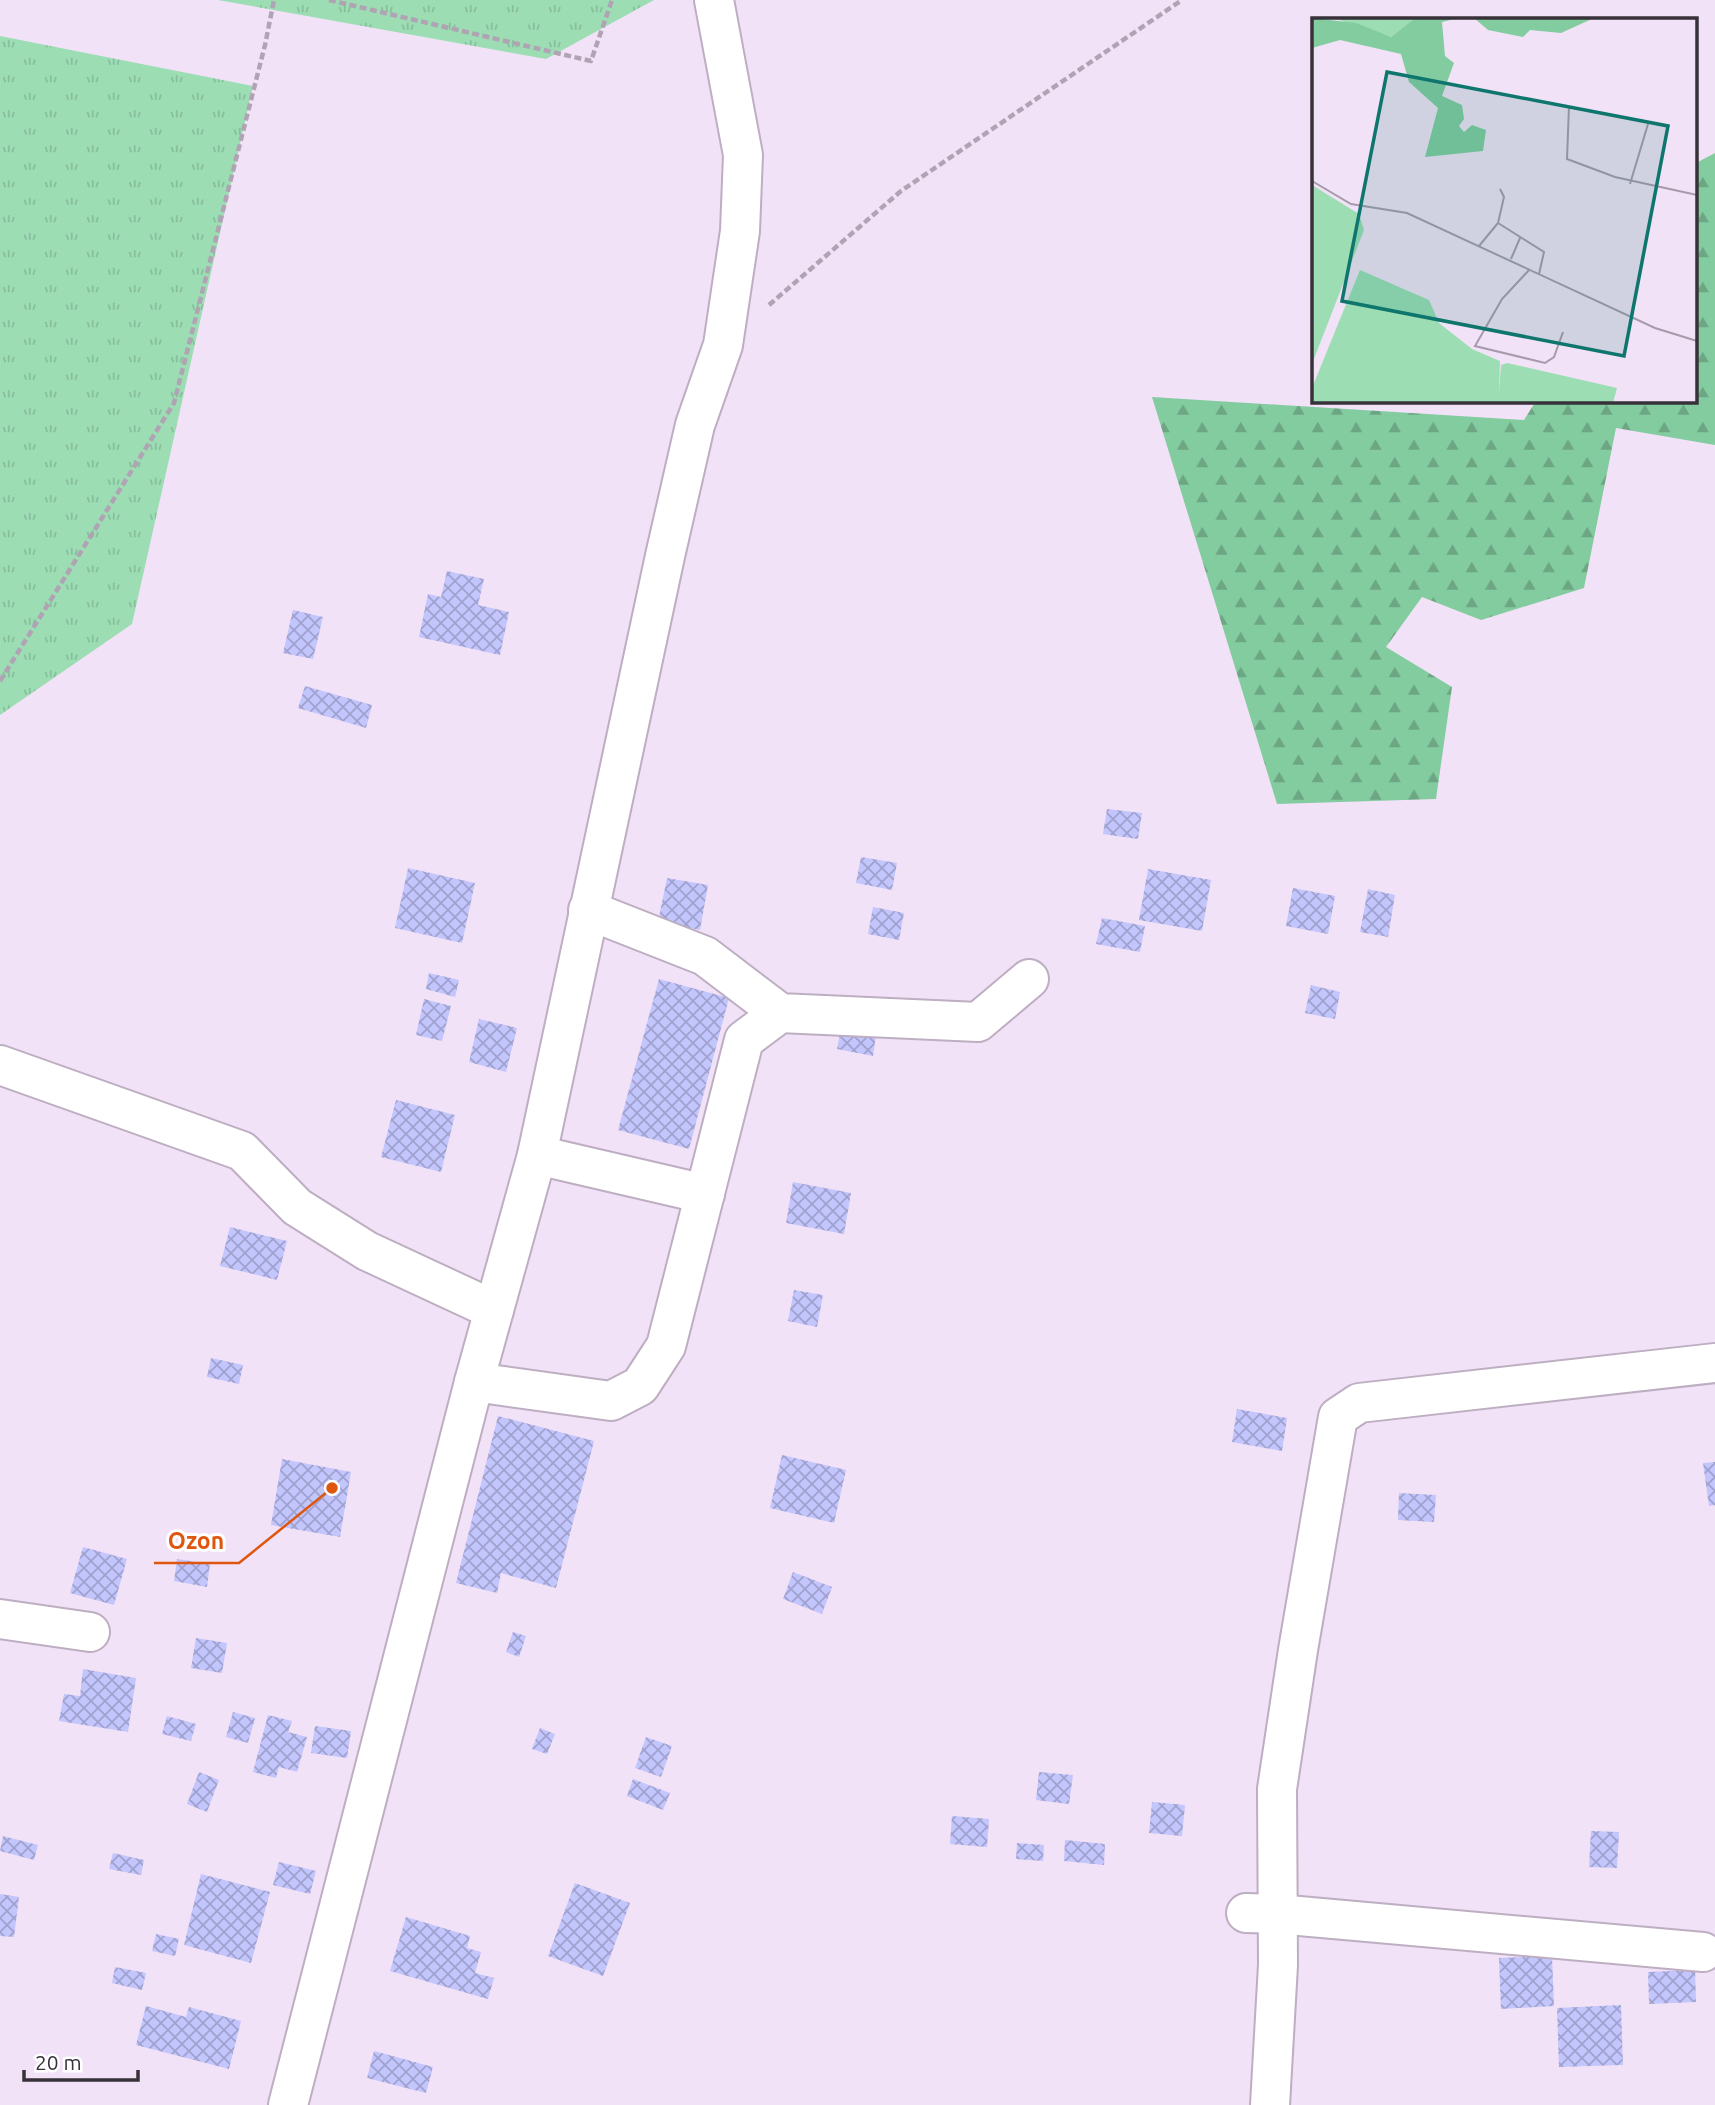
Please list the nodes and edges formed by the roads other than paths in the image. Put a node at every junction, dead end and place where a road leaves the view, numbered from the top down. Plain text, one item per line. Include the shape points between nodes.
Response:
1 (714, 0) edge
2 (589, 910) junction
3 (1029, 979) dead end
4 (780, 1013) junction
5 (0, 1065) edge
6 (537, 1155) junction
7 (705, 1194) junction
8 (494, 1310) junction
9 (1715, 1363) edge
10 (474, 1382) junction
11 (0, 1619) edge
12 (90, 1632) dead end
13 (1261, 1913) junction
14 (1703, 1952) dead end
15 (288, 2105) edge
16 (1270, 2105) edge

1 - 2 street via 743,155 740,231 723,345 695,425
2 - 4 street via 705,956
2 - 6 street
3 - 4 street via 978,1022
4 - 7 street via 744,1040
5 - 8 street via 242,1151 297,1207 368,1251
6 - 7 street
6 - 8 street
7 - 10 street via 666,1346 640,1386 611,1401
8 - 10 street
9 - 13 street via 1359,1403 1338,1417 1294,1675 1278,1789 1277,1834
10 - 15 street
11 - 12 street
13 - 14 street
13 - 16 street via 1278,1965

